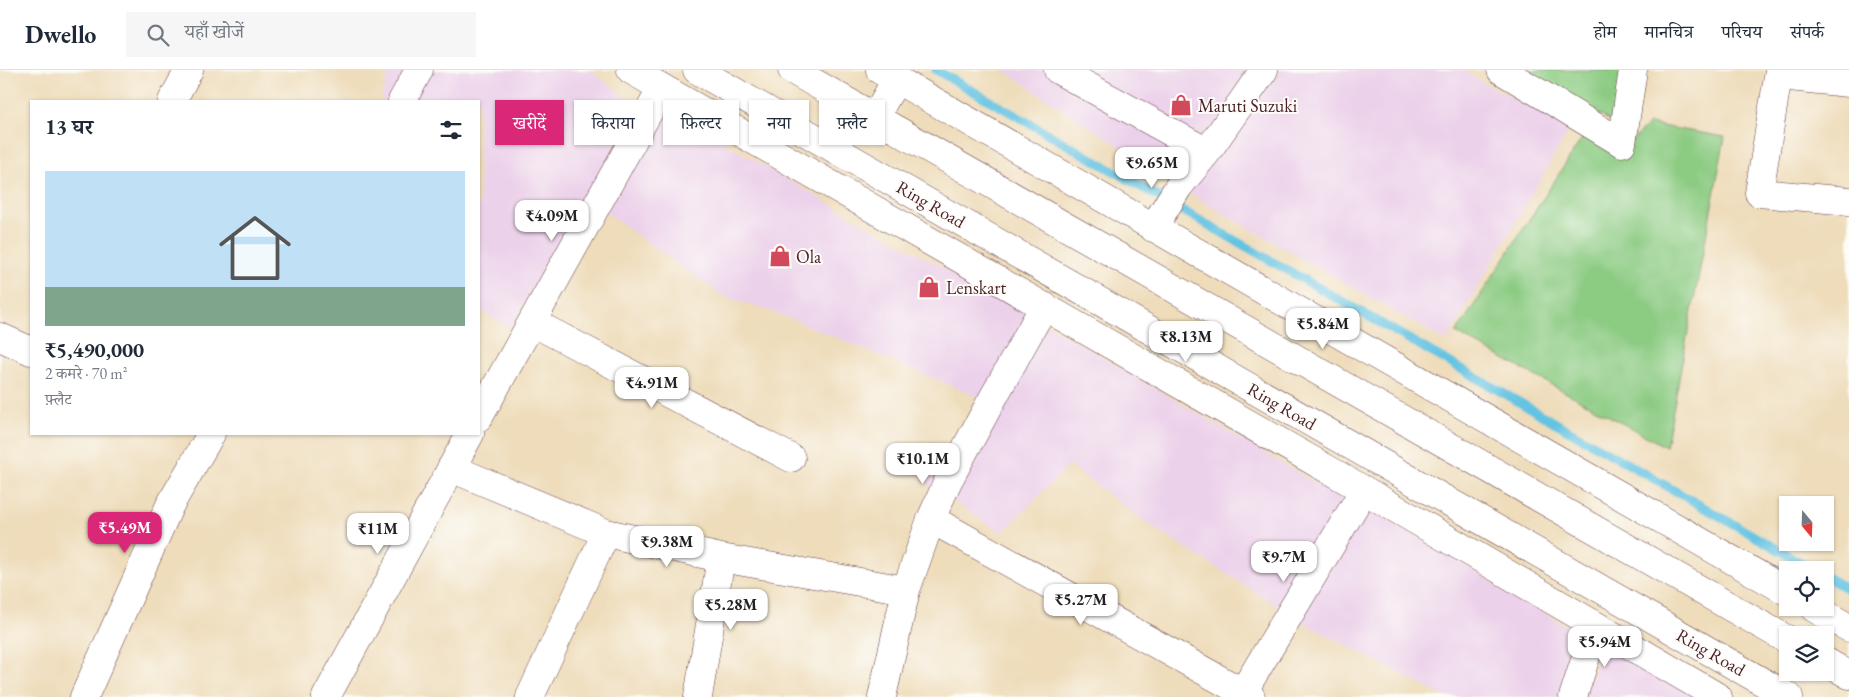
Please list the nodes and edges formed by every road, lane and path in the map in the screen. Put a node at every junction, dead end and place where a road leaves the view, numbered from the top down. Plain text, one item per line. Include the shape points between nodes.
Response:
1 (188, 70) edge
2 (420, 70) edge
3 (630, 70) edge
4 (697, 70) edge
5 (792, 70) edge
6 (1058, 70) edge
7 (1264, 70) edge
8 (1501, 70) edge
9 (1633, 70) edge
10 (893, 73) edge
11 (1779, 73) edge
12 (1849, 83) edge
13 (662, 88) junction
14 (173, 100) edge
15 (403, 100) edge
16 (845, 100) edge
17 (882, 100) edge
18 (885, 123) edge
19 (1207, 152) junction
20 (1849, 201) edge
21 (1157, 221) junction
22 (1044, 306) junction
23 (532, 322) junction
24 (0, 337) edge
25 (30, 352) edge
26 (480, 416) edge
27 (210, 435) edge
28 (469, 435) edge
29 (792, 458) dead end
30 (451, 468) junction
31 (1364, 490) junction
32 (931, 519) junction
33 (606, 532) junction
34 (721, 558) junction
35 (1779, 587) edge
36 (906, 590) junction
37 (1828, 616) edge
38 (1596, 626) junction
39 (1849, 628) edge
40 (1779, 635) edge
41 (1834, 666) edge
42 (1849, 675) edge
43 (1245, 695) edge
44 (84, 697) edge
45 (326, 697) edge
46 (530, 697) edge
47 (698, 697) edge
48 (882, 697) edge
49 (1573, 697) edge
50 (1718, 697) edge
51 (1789, 697) edge

1 - 14 main road
2 - 15 main road
3 - 13 main road
4 - 51 main road, Ring Road
5 - 16 main road
6 - 19 main road
7 - 19 main road
8 - 9 main road via 1622,143
10 - 17 main road
10 - 21 main road
11 - 12 main road
11 - 20 main road via 1759,193
13 - 22 main road
13 - 23 main road
18 - 40 main road
19 - 21 main road via 1179,186
21 - 35 main road
22 - 31 main road
22 - 32 main road via 948,481
23 - 26 main road
23 - 29 main road
24 - 25 main road
27 - 44 main road via 170,505
28 - 30 main road
30 - 33 main road
30 - 45 main road
31 - 38 main road
31 - 43 main road
32 - 36 main road
32 - 43 main road
33 - 34 main road
33 - 46 main road
34 - 36 main road
34 - 47 main road
36 - 48 main road
37 - 39 main road
38 - 49 main road
38 - 50 main road
41 - 42 main road

